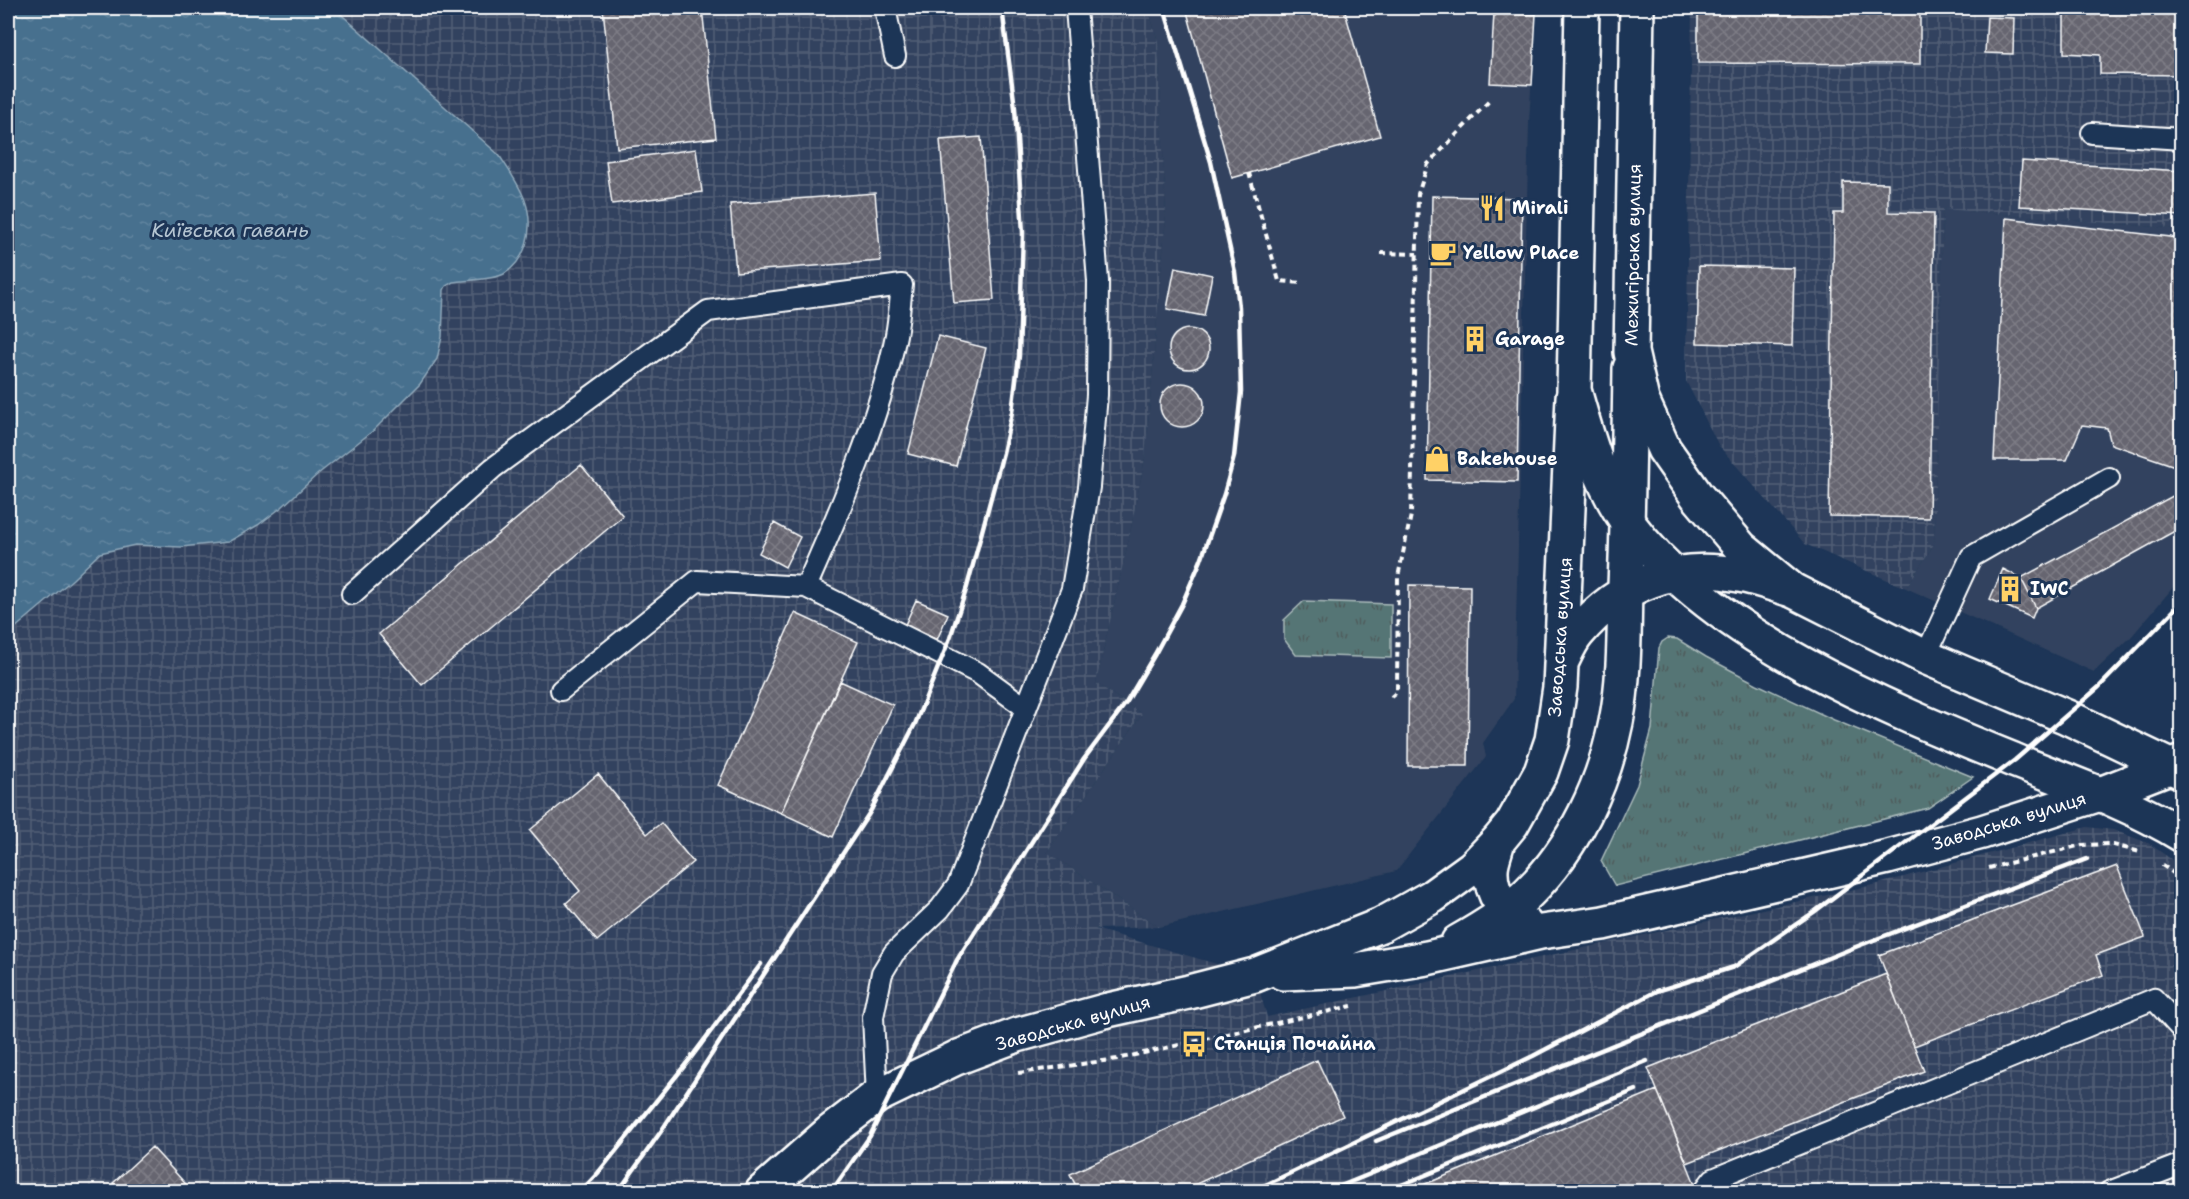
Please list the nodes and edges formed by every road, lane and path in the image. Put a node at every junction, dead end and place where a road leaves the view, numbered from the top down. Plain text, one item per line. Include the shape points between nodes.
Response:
1 (885, 8) edge
2 (1076, 8) edge
3 (1582, 8) edge
4 (1637, 8) edge
5 (895, 56) dead end
6 (1491, 99) dead end
7 (2092, 133) dead end
8 (2181, 138) edge
9 (1249, 172) dead end
10 (1381, 254) dead end
11 (1417, 254) junction
12 (1301, 283) dead end
13 (1631, 352) junction
14 (1574, 390) junction
15 (2109, 478) dead end
16 (1628, 523) junction
17 (1672, 573) junction
18 (806, 587) junction
19 (1792, 590) junction
20 (1625, 593) junction
21 (352, 594) dead end
22 (1925, 657) junction
23 (1562, 661) junction
24 (561, 690) dead end
25 (1391, 697) dead end
26 (1026, 708) junction
27 (2178, 767) edge
28 (2100, 794) junction
29 (2181, 835) edge
30 (1498, 841) junction
31 (2144, 853) dead end
32 (2153, 860) dead end
33 (1981, 870) dead end
34 (2181, 879) edge
35 (1507, 911) junction
36 (1541, 932) junction
37 (1427, 958) junction
38 (1254, 975) junction
39 (1363, 1004) dead end
40 (2181, 1030) edge
41 (1011, 1074) dead end
42 (887, 1091) junction
43 (2181, 1164) edge
44 (762, 1191) edge
45 (1703, 1191) edge
46 (2109, 1191) edge

1 - 5 lane
2 - 26 lane via 1098,281 1097,395 1089,487 1072,589
3 - 14 street
4 - 13 street, Межигірська вулиця
6 - 11 path via 1428,164 1418,194
7 - 8 lane
9 - 12 path via 1279,281
10 - 11 path
11 - 25 path via 1411,515 1398,577 1397,692
13 - 16 street, Заводська вулиця
13 - 19 street, Межигірська вулиця via 1642,400 1664,449 1696,496 1741,548
14 - 16 street via 1602,478
14 - 23 street, Заводська вулиця
15 - 22 lane via 1971,557
16 - 17 street
16 - 20 street, Заводська вулиця
17 - 19 street via 1738,574
17 - 20 street via 1647,580
17 - 28 street, Заводська вулиця via 1710,605 1817,671 1894,710
18 - 21 lane via 871,427 896,335 902,285 708,311 493,468
18 - 24 lane via 697,581
18 - 26 lane via 978,673
19 - 22 street, Заводська вулиця
20 - 23 street via 1600,609 1576,635
20 - 35 street, Заводська вулиця via 1617,720 1596,794 1551,867
22 - 27 street, Заводська вулиця
23 - 30 street, Заводська вулиця via 1552,740 1541,772
26 - 42 lane via 958,885 940,909 894,953 882,973 873,1017
27 - 28 street, Заводська вулиця
28 - 29 street
28 - 36 street, Заводська вулиця via 1888,857 1603,923
30 - 35 street via 1491,869 1495,894
30 - 38 street, Заводська вулиця via 1473,867 1381,926
31 - 33 path via 2110,844 2082,845
32 - 34 path
35 - 36 street
35 - 37 street, Заводська вулиця
36 - 37 street, Заводська вулиця
37 - 38 street, Заводська вулиця via 1355,970
38 - 42 street, Заводська вулиця via 1017,1035 956,1058
39 - 41 path via 1117,1059
40 - 45 lane via 2154,999 1713,1179
42 - 44 street, Заводська вулиця via 830,1132
43 - 46 lane

